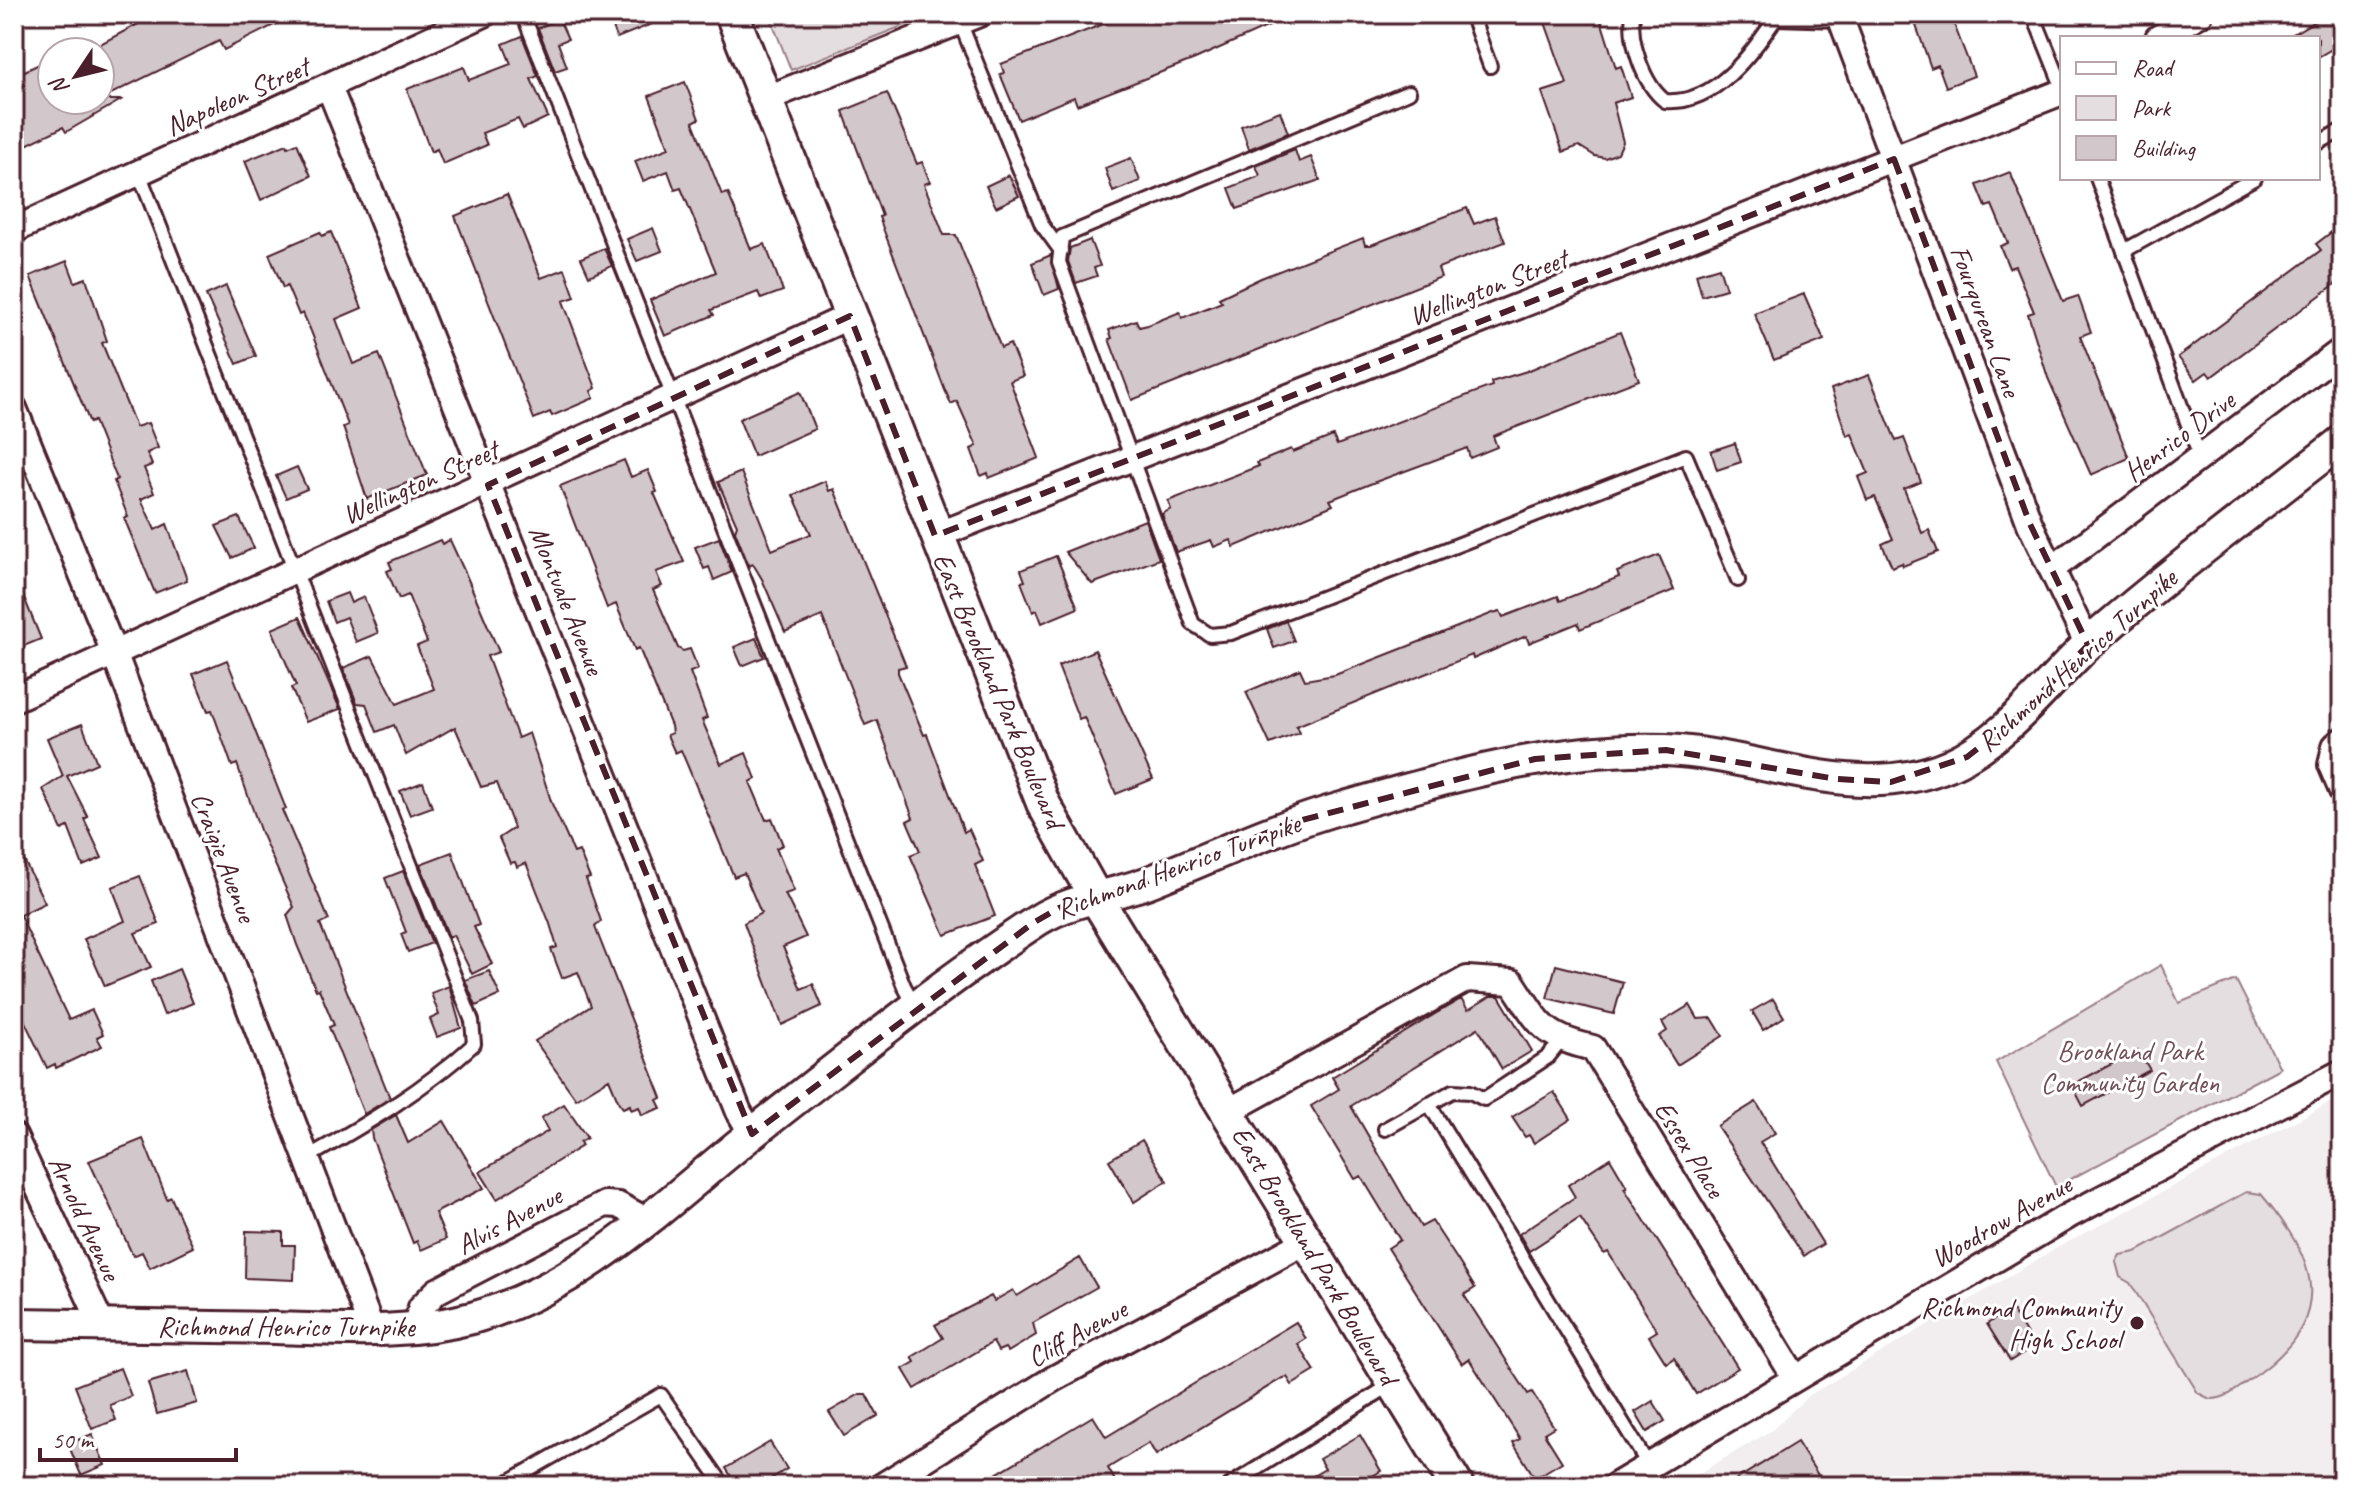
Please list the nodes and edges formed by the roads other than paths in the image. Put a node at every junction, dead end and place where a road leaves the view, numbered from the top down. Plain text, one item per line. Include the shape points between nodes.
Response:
1 (484, 14) edge
2 (523, 14) edge
3 (732, 14) edge
4 (1471, 14) edge
5 (1633, 14) edge
6 (2033, 14) edge
7 (2200, 14) edge
8 (1773, 16) edge
9 (1840, 17) edge
10 (970, 18) edge
11 (2162, 36) edge
12 (1490, 66) dead end
13 (2060, 81) edge
14 (329, 87) junction
15 (1409, 92) dead end
16 (2060, 93) edge
17 (765, 99) junction
18 (2342, 130) edge
19 (2320, 142) edge
20 (1894, 159) junction
21 (139, 173) junction
22 (2098, 180) edge
23 (2251, 180) edge
24 (14, 230) edge
25 (1061, 251) junction
26 (2124, 251) junction
27 (850, 316) junction
28 (2342, 350) edge
29 (673, 398) junction
30 (14, 408) edge
31 (2342, 441) edge
32 (2200, 457) junction
33 (1134, 458) junction
34 (488, 485) junction
35 (935, 536) junction
36 (2052, 569) junction
37 (295, 572) junction
38 (1738, 580) dead end
39 (2088, 645) junction
40 (115, 655) junction
41 (14, 699) edge
42 (2342, 740) edge
43 (2342, 791) edge
44 (1096, 898) junction
45 (917, 1008) junction
46 (1561, 1041) junction
47 (2342, 1072) edge
48 (1429, 1104) junction
49 (1227, 1112) junction
50 (1385, 1129) dead end
51 (752, 1134) junction
52 (14, 1136) edge
53 (306, 1158) junction
54 (648, 1221) junction
55 (1307, 1241) junction
56 (14, 1324) edge
57 (102, 1325) junction
58 (415, 1328) junction
59 (372, 1330) junction
60 (1794, 1376) junction
61 (1394, 1383) junction
62 (1649, 1466) junction
63 (501, 1486) edge
64 (724, 1486) edge
65 (882, 1486) edge
66 (1229, 1486) edge
67 (1457, 1486) edge
68 (1615, 1486) edge

1 - 14 street, Napoleon Street
2 - 29 lane
3 - 17 main road, East Brookland Park Boulevard
4 - 12 lane
5 - 8 lane via 1633,36 1648,83 1665,101 1684,102 1704,94 1735,69
6 - 13 lane
7 - 11 street
8 - 9 lane
9 - 20 street, Fourqurean Lane
10 - 17 street
10 - 25 lane via 1042,225
14 - 21 street, Napoleon Street
14 - 34 street, Montvale Avenue
15 - 25 lane via 1081,228 1062,237
16 - 20 street, Wellington Street
17 - 27 main road, East Brookland Park Boulevard
18 - 19 lane
20 - 33 street, Wellington Street
20 - 36 street, Fourqurean Lane
21 - 24 street, Napoleon Street
21 - 37 lane
22 - 26 lane
23 - 26 lane
25 - 33 lane via 1059,262
26 - 32 lane
27 - 29 street, Wellington Street
27 - 35 main road, East Brookland Park Boulevard
28 - 32 street, Henrico Drive
29 - 34 street, Wellington Street
29 - 45 lane
30 - 40 street, Craigie Avenue
31 - 39 street, Richmond Henrico Turnpike
32 - 36 street, Henrico Drive
33 - 35 street, Wellington Street
33 - 38 lane via 1183,604 1193,624 1210,635 1231,633 1686,456
34 - 37 street, Wellington Street
34 - 51 street, Montvale Avenue
35 - 44 main road, East Brookland Park Boulevard via 1043,803
36 - 39 street, Fourqurean Lane
37 - 40 street, Wellington Street
37 - 53 lane via 472,1021 474,1044 412,1093
39 - 44 street, Richmond Henrico Turnpike via 1981,748 1912,778 1836,779 1677,751 1582,752 1499,766 1345,807
40 - 41 street, Wellington Street
40 - 53 street, Craigie Avenue
42 - 43 street via 2331,765
44 - 45 street, Richmond Henrico Turnpike via 1059,908 1033,923
44 - 49 main road, East Brookland Park Boulevard
45 - 51 street, Richmond Henrico Turnpike
46 - 48 lane via 1548,1057 1484,1099 1453,1091
46 - 49 street, Essex Place via 1545,1031 1512,982 1467,979
46 - 60 street, Essex Place via 1593,1048
47 - 60 street, Woodrow Avenue via 2070,1215
48 - 50 lane
48 - 62 lane
49 - 55 main road, East Brookland Park Boulevard
51 - 54 street, Richmond Henrico Turnpike
52 - 57 street, Arnold Avenue
53 - 59 street, Craigie Avenue
54 - 58 street, Richmond Henrico Turnpike via 541,1291 478,1316
54 - 58 street, Alvis Avenue via 605,1204 437,1291 421,1307
55 - 61 main road, East Brookland Park Boulevard
55 - 65 street, Cliff Avenue via 1053,1379
56 - 57 street, Richmond Henrico Turnpike
57 - 59 street, Richmond Henrico Turnpike
58 - 59 street, Richmond Henrico Turnpike
60 - 62 street, Woodrow Avenue
61 - 66 lane
61 - 67 main road, East Brookland Park Boulevard
62 - 68 street, Woodrow Avenue
63 - 64 lane via 661,1395

